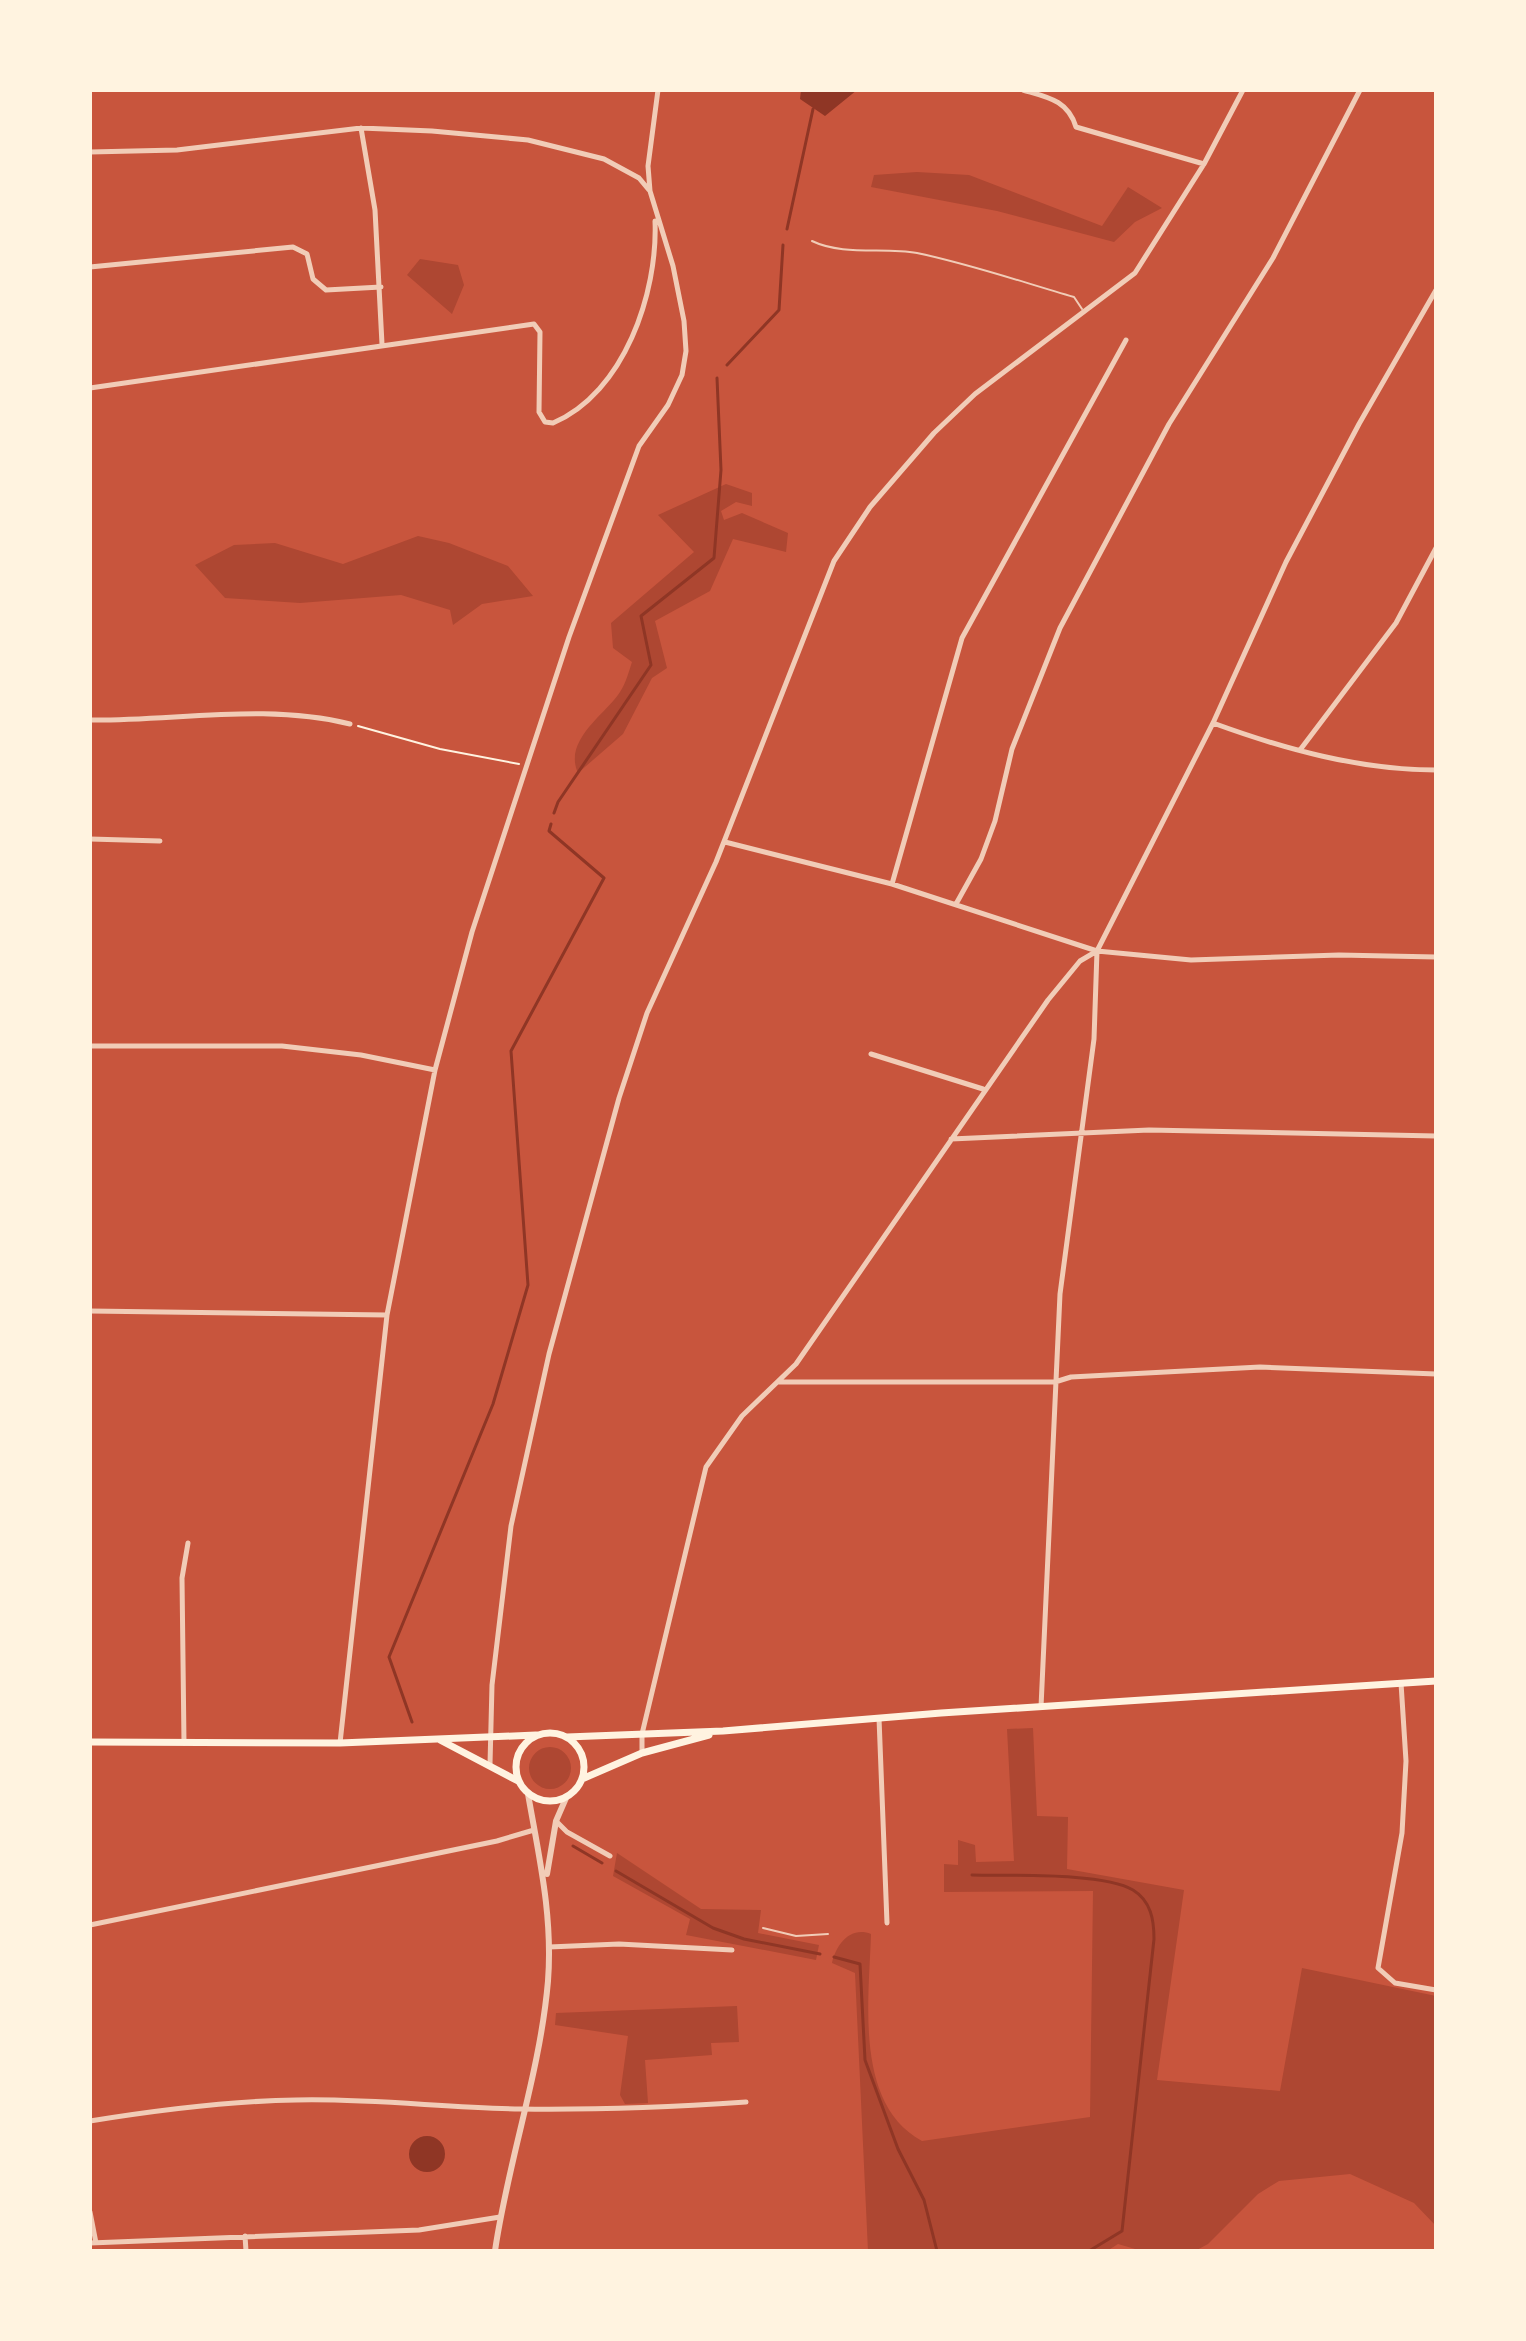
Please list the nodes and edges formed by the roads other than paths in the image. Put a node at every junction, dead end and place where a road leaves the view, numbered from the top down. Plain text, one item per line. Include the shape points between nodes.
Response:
1 (658, 90) edge
2 (1023, 90) edge
3 (1243, 90) edge
4 (1360, 90) edge
5 (361, 128) junction
6 (90, 152) edge
7 (1204, 164) junction
8 (650, 191) junction
9 (655, 212) junction
10 (812, 241) dead end
11 (90, 267) edge
12 (381, 287) junction
13 (1436, 290) edge
14 (1084, 314) junction
15 (1126, 340) dead end
16 (382, 344) junction
17 (90, 388) edge
18 (1436, 548) edge
19 (90, 720) edge
20 (1213, 723) junction
21 (350, 724) road end
22 (1300, 750) junction
23 (1436, 770) edge
24 (90, 839) edge
25 (160, 841) dead end
26 (725, 842) junction
27 (892, 884) junction
28 (956, 904) junction
29 (1097, 951) junction
30 (1436, 957) edge
31 (90, 1046) edge
32 (871, 1054) dead end
33 (435, 1070) junction
34 (983, 1089) junction
35 (1083, 1131) junction
36 (1436, 1136) edge
37 (950, 1139) junction
38 (90, 1311) edge
39 (387, 1315) junction
40 (1436, 1374) edge
41 (778, 1382) junction
42 (1055, 1382) junction
43 (188, 1543) dead end
44 (1436, 1681) edge
45 (1401, 1683) junction
46 (1041, 1707) junction
47 (879, 1718) junction
48 (723, 1731) junction
49 (642, 1734) junction
50 (536, 1735) junction
51 (491, 1737) junction
52 (567, 1737) junction
53 (438, 1739) junction
54 (90, 1742) edge
55 (340, 1743) junction
56 (184, 1744) junction
57 (642, 1753) junction
58 (490, 1764) junction
59 (582, 1779) junction
60 (518, 1781) junction
61 (528, 1794) junction
62 (566, 1798) junction
63 (556, 1821) junction
64 (534, 1830) junction
65 (610, 1856) dead end
66 (546, 1882) junction
67 (887, 1923) dead end
68 (90, 1925) edge
69 (763, 1928) dead end
70 (828, 1934) dead end
71 (549, 1947) junction
72 (732, 1950) dead end
73 (1436, 1990) edge
74 (746, 2102) dead end
75 (524, 2109) junction
76 (90, 2121) edge
77 (90, 2212) edge
78 (500, 2217) junction
79 (245, 2236) junction
80 (93, 2243) edge
81 (246, 2251) edge
82 (495, 2251) edge

1 - 8 street
2 - 7 street via 1058,101 1072,113 1076,127
3 - 7 street
4 - 28 street via 1273,258 1169,424 1060,628 1012,749 990,834
5 - 6 street via 213,147
5 - 8 street via 528,140 621,165
5 - 12 street
7 - 14 street via 1135,273
8 - 9 street
9 - 16 street via 653,269 625,353 577,408 549,423 540,418 538,405 536,325
9 - 33 street via 684,321 682,375 627,474 525,765
10 - 14 lane via 944,259 1074,297
11 - 12 street via 293,247 307,254 319,287 334,292
12 - 16 street
13 - 20 street via 1286,562
14 - 26 street via 975,394 870,507 834,561
15 - 27 street via 962,638
16 - 17 street
18 - 22 street via 1396,623
19 - 21 street via 313,716
20 - 22 street
20 - 29 street
22 - 23 street via 1345,761
24 - 25 street
26 - 27 street
26 - 51 street via 636,1041 549,1354 511,1526
27 - 28 street
28 - 29 street
29 - 30 street via 1191,960
29 - 34 street via 1071,970
29 - 35 street
31 - 33 street via 282,1046
32 - 34 street
33 - 39 street
34 - 37 street
35 - 36 street
35 - 37 street
35 - 42 street via 1060,1294
37 - 41 street via 810,1345
38 - 39 street
39 - 55 street
40 - 42 street via 1260,1367
41 - 42 street
41 - 49 street via 742,1416 706,1467
42 - 46 street
43 - 56 street via 182,1578
44 - 45 main road
45 - 46 main road
45 - 73 street via 1402,1833 1377,1959 1381,1974 1395,1983
46 - 47 main road
47 - 48 main road
47 - 67 street
48 - 49 main road
48 - 57 main road
49 - 52 main road
49 - 57 street
50 - 51 main road
50 - 52 main road
50 - 60 main road via 516,1759
51 - 53 main road
51 - 58 street
52 - 59 main road via 582,1755
53 - 55 main road
53 - 58 main road
54 - 56 main road
55 - 56 main road
57 - 59 main road
58 - 60 main road
59 - 62 main road
60 - 61 main road
61 - 62 main road via 546,1802
61 - 64 street
62 - 63 street
63 - 65 street
63 - 66 street
64 - 66 street
64 - 68 street
66 - 71 street
69 - 70 lane via 796,1936
71 - 72 street
71 - 75 street via 544,2013
74 - 75 street
75 - 76 street via 293,2100 194,2106
75 - 78 street
77 - 80 street
78 - 79 street via 419,2230
78 - 82 street
79 - 80 street
79 - 81 street

